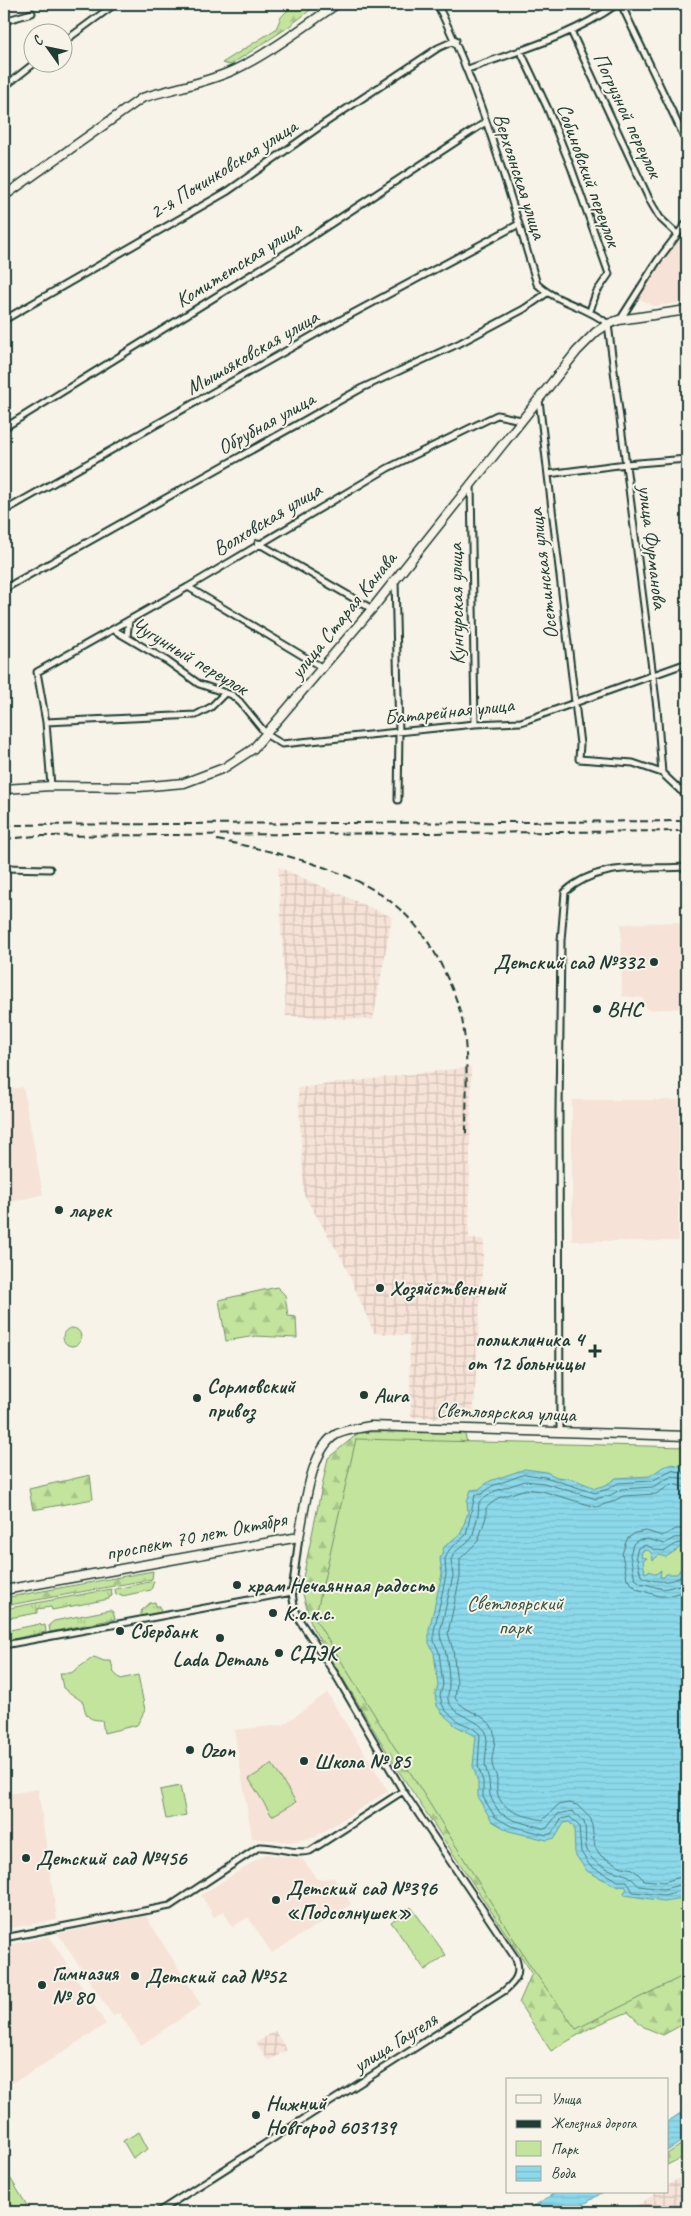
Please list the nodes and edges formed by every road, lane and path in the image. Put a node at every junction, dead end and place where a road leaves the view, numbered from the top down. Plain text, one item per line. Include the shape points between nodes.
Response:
1 (115, 4) edge
2 (337, 4) edge
3 (437, 4) edge
4 (616, 4) edge
5 (622, 4) edge
6 (684, 4) edge
7 (687, 11) edge
8 (32, 14) dead end
9 (4, 21) edge
10 (571, 31) junction
11 (72, 36) edge
12 (456, 40) junction
13 (520, 50) junction
14 (468, 69) junction
15 (23, 72) edge
16 (4, 87) edge
17 (486, 122) junction
18 (687, 143) edge
19 (4, 196) edge
20 (687, 222) edge
21 (519, 224) junction
22 (676, 233) junction
23 (547, 293) junction
24 (687, 310) edge
25 (590, 311) junction
26 (4, 320) edge
27 (619, 320) junction
28 (608, 324) junction
29 (538, 399) junction
30 (521, 420) junction
31 (4, 428) edge
32 (687, 459) edge
33 (626, 464) junction
34 (548, 474) junction
35 (471, 483) junction
36 (4, 511) edge
37 (258, 543) junction
38 (395, 579) junction
39 (188, 587) junction
40 (4, 589) edge
41 (372, 609) junction
42 (129, 620) junction
43 (114, 630) junction
44 (127, 636) junction
45 (687, 663) edge
46 (324, 668) junction
47 (652, 675) junction
48 (225, 693) junction
49 (575, 703) junction
50 (46, 722) junction
51 (475, 724) junction
52 (399, 733) junction
53 (267, 735) junction
54 (662, 773) junction
55 (51, 786) junction
56 (687, 786) edge
57 (4, 789) edge
58 (398, 800) dead end
59 (687, 867) edge
60 (4, 868) edge
61 (50, 869) dead end
62 (560, 1431) junction
63 (687, 1436) edge
64 (327, 1441) joint
65 (299, 1537) junction
66 (4, 1590) edge
67 (292, 1592) junction
68 (4, 1645) edge
69 (404, 1791) junction
70 (4, 1938) edge
71 (158, 2212) edge

1 - 11 street
2 - 19 street via 234,70 142,98
3 - 12 street, Верхоянская улица
4 - 10 street
5 - 18 street
6 - 7 street
8 - 9 street
10 - 13 street
10 - 22 street, Погрузной переулок via 650,200 660,218
12 - 14 street, Верхоянская улица
12 - 26 street, 2-я Починковская улица via 438,48 347,108 228,191
13 - 14 street
13 - 25 street, Собиновский переулок via 571,167 609,274 596,293
14 - 17 street, Верхоянская улица
15 - 16 street
17 - 21 street, Верхоянская улица
17 - 31 street, Комитетская улица via 294,248
20 - 22 street
21 - 23 street, Верхоянская улица via 537,284
21 - 36 street, Мышьяковская улица via 335,323
22 - 27 street
23 - 25 street
23 - 40 street, Обрубная улица via 524,309 460,342 362,388
24 - 27 street, улица Старая Канава
25 - 28 street
27 - 28 street, улица Старая Канава
28 - 29 street, улица Старая Канава via 577,351
28 - 33 street, улица Фурманова
29 - 30 street, улица Старая Канава
29 - 34 street, Осетинская улица
30 - 35 street, улица Старая Канава
30 - 37 street, Волховская улица via 497,415 388,468
32 - 33 street
33 - 34 street
33 - 47 street, улица Фурманова
34 - 49 street, Осетинская улица
35 - 38 street, улица Старая Канава
35 - 51 street, Кунгурская улица
37 - 39 street, Волховская улица
37 - 41 street
38 - 41 street, улица Старая Канава
38 - 52 street
39 - 42 street, Волховская улица
39 - 46 street
41 - 46 street, улица Старая Канава
42 - 43 street, Волховская улица
42 - 44 street
43 - 44 street, Чугунный переулок
43 - 50 street, Волховская улица via 37,672
44 - 48 street, Чугунный переулок via 200,684
45 - 47 street, Батарейная улица
46 - 53 street, улица Старая Канава
47 - 49 street, Батарейная улица
47 - 54 street, улица Фурманова
48 - 50 street via 211,707 196,715
48 - 53 street, Чугунный переулок via 240,702
49 - 51 street, Батарейная улица via 521,722
49 - 54 street, Осетинская улица via 579,760 633,762
50 - 55 street
51 - 52 street, Батарейная улица
52 - 53 street, Батарейная улица via 282,744
52 - 58 street
53 - 55 street, улица Старая Канава via 253,749 224,768 184,783 139,787
54 - 56 street via 681,791
55 - 57 street, улица Старая Канава
59 - 62 street via 617,869 592,874 565,892 561,941 559,1102
60 - 61 street
62 - 63 street, Светлоярская улица
62 - 64 street, Светлоярская улица via 371,1426 345,1431
64 - 65 street, проспект 70 лет Октября via 318,1456
65 - 66 street, проспект 70 лет Октября
65 - 67 street
67 - 68 street
67 - 69 street via 300,1621
69 - 70 street via 310,1851 302,1853 271,1846 259,1847 170,1906
69 - 71 street, улица Гаугеля via 516,1959 519,1969 514,1983

